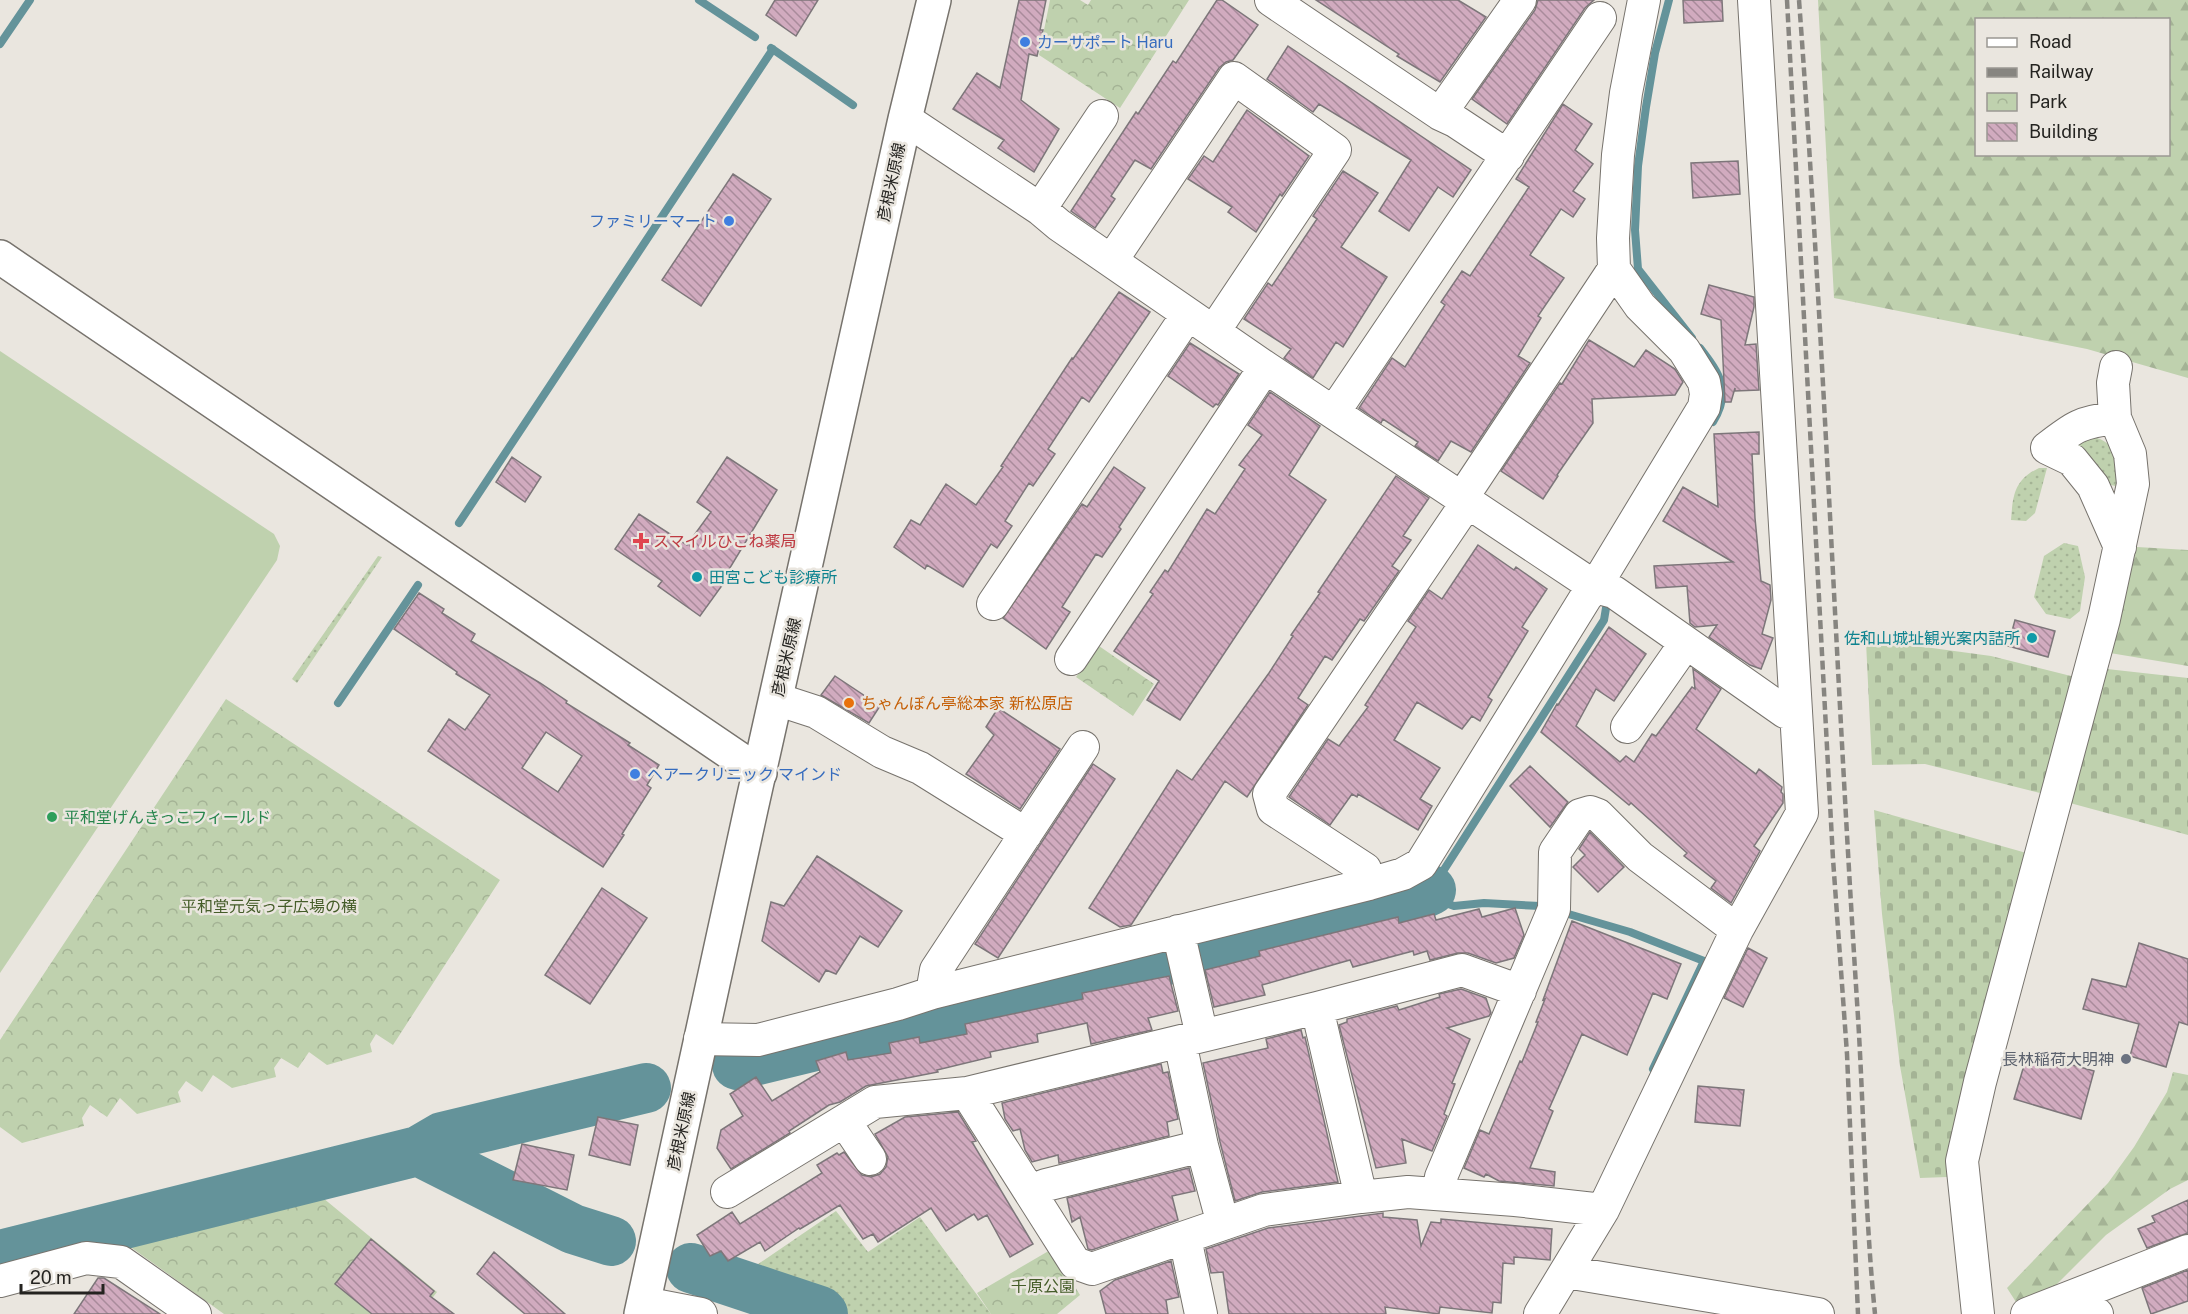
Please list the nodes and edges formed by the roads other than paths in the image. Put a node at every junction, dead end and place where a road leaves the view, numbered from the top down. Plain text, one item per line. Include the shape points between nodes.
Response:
1 (934, 0) edge
2 (1271, 0) edge
3 (1644, 0) edge
4 (1754, 0) edge
5 (1516, 1) edge
6 (1600, 18) dead end
7 (1440, 114) junction
8 (1102, 116) dead end
9 (905, 119) junction
10 (1508, 156) junction
11 (1040, 209) junction
12 (0, 257) edge
13 (1112, 260) junction
14 (1614, 269) junction
15 (1188, 314) junction
16 (1215, 331) junction
17 (1265, 367) junction
18 (2116, 367) dead end
19 (1334, 412) junction
20 (2115, 418) junction
21 (1465, 500) junction
22 (2120, 547) junction
23 (1595, 587) junction
24 (993, 604) dead end
25 (1685, 644) junction
26 (1071, 659) dead end
27 (776, 699) junction
28 (1795, 713) junction
29 (1627, 727) dead end
30 (1083, 747) dead end
31 (760, 773) junction
32 (1026, 834) junction
33 (1370, 884) junction
34 (1737, 930) junction
35 (1182, 946) junction
36 (1520, 991) junction
37 (932, 993) junction
38 (1317, 1008) junction
39 (700, 1039) junction
40 (1191, 1039) junction
41 (968, 1093) junction
42 (845, 1122) junction
43 (1202, 1146) junction
44 (870, 1159) dead end
45 (1030, 1191) junction
46 (727, 1192) dead end
47 (1438, 1194) junction
48 (1361, 1197) junction
49 (1603, 1210) junction
50 (1223, 1224) junction
51 (1185, 1238) junction
52 (2188, 1251) edge
53 (1566, 1272) junction
54 (0, 1281) edge
55 (2060, 1301) junction
56 (642, 1308) edge
57 (195, 1314) edge
58 (701, 1314) edge
59 (1201, 1314) edge
60 (1540, 1314) edge
61 (1818, 1314) edge
62 (1978, 1314) edge
63 (2027, 1314) edge
64 (2097, 1314) edge

1 - 9 main road, 彦根米原線
2 - 7 street
3 - 14 street via 1618,155
4 - 28 street
5 - 7 street
6 - 10 street
7 - 10 street
8 - 11 street
9 - 11 street
9 - 27 main road, 彦根米原線
10 - 19 street
11 - 13 street
12 - 31 main road
13 - 15 street
13 - 16 street via 1234,78 1335,150
14 - 21 street
14 - 23 street via 1640,306 1684,350 1704,382 1706,394 1704,407
15 - 16 street
15 - 24 street
16 - 17 street
17 - 19 street
17 - 26 street
18 - 20 street
19 - 21 street
20 - 22 street via 2130,454 2133,484
20 - 22 street via 2074,427 2047,448 2072,460 2093,486
21 - 23 street
21 - 33 street via 1269,794 1273,808 1365,869
22 - 62 street via 1962,1161
23 - 25 street via 1614,592
23 - 33 street via 1421,864
25 - 28 street via 1785,712
25 - 29 street
27 - 31 main road, 彦根米原線
27 - 32 street via 816,712 882,752 920,768
28 - 34 street via 1802,813
30 - 32 street
31 - 39 main road, 彦根米原線
32 - 37 street via 936,970
33 - 35 street
34 - 36 street via 1640,857 1598,815 1590,812 1580,815 1555,852 1554,909
34 - 49 street
35 - 37 street
35 - 40 street
36 - 38 street via 1462,970
36 - 47 street via 1441,1177
37 - 39 street via 758,1040
38 - 40 street
38 - 48 street
39 - 56 main road, 彦根米原線
40 - 41 street
40 - 43 street
41 - 42 street via 876,1102
41 - 45 street
42 - 44 street
42 - 46 street
43 - 45 street
43 - 50 street
45 - 51 street via 1075,1263 1092,1269
47 - 48 street via 1408,1192
47 - 49 street
48 - 50 street via 1263,1210
49 - 53 street
50 - 51 street
51 - 59 street
52 - 55 street
53 - 60 street
53 - 61 street
54 - 57 street via 86,1258 121,1262
55 - 63 street
55 - 64 street
56 - 58 street

